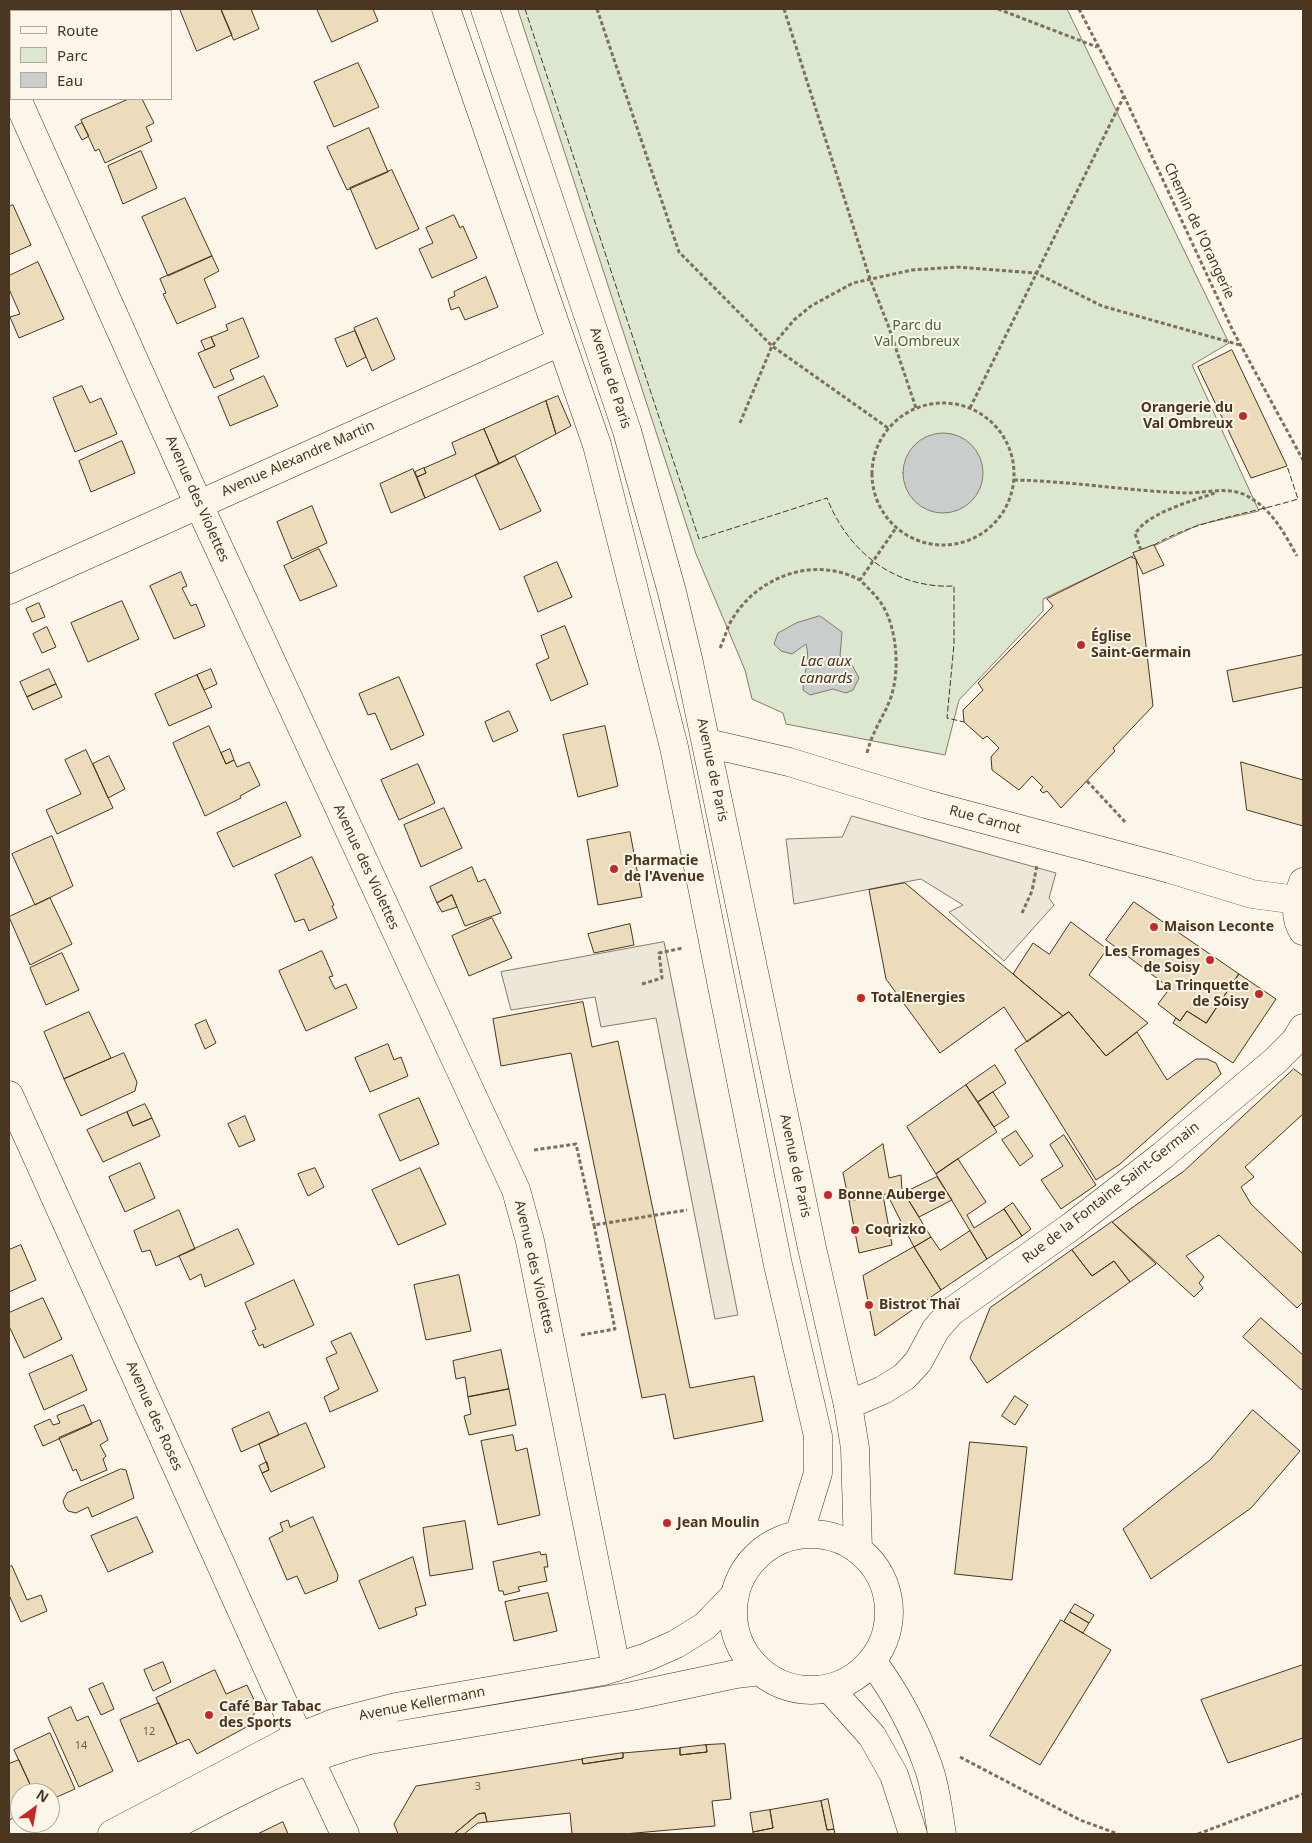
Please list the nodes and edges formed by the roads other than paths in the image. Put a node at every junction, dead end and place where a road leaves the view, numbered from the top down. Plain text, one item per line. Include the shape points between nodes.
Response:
1 (446, 9) edge
2 (485, 9) edge
3 (17, 100) edge
4 (560, 342) junction
5 (198, 503) junction
6 (9, 590) edge
7 (707, 743) junction
8 (674, 747) junction
9 (1300, 891) edge
10 (1303, 931) edge
11 (1303, 1028) edge
12 (9, 1096) edge
13 (848, 1405) junction
14 (799, 1535) junction
15 (858, 1550) junction
16 (735, 1595) junction
17 (872, 1661) junction
18 (616, 1667) junction
19 (760, 1672) junction
20 (829, 1688) junction
21 (304, 1748) junction
22 (112, 1834) edge
23 (157, 1834) edge
24 (345, 1834) edge
25 (913, 1834) edge
26 (942, 1834) edge

1 - 4 main road
2 - 7 main road, Avenue de Paris via 627,431
3 - 5 main road, Avenue des Violettes
4 - 5 main road, Avenue Alexandre Martin
4 - 8 main road via 597,445
5 - 6 main road, Avenue Alexandre Martin
5 - 18 main road, Avenue des Violettes via 516,1190
7 - 8 main road, Rue Carnot
7 - 9 main road, Rue Carnot via 775,759 1252,894
7 - 13 main road, Avenue de Paris via 812,1248
8 - 14 main road via 778,1264 818,1436 818,1473
9 - 10 main road via 1296,911
11 - 13 main road, Rue de la Fontaine Saint-Germain via 1275,1061 1162,1156 1072,1226 951,1312 936,1329 918,1362 904,1377
12 - 21 main road, Avenue des Roses
13 - 15 main road, Avenue de Paris via 855,1448
14 - 15 main road via 820,1535 840,1540
14 - 16 main road via 777,1542 758,1555 744,1573
15 - 17 main road via 875,1568 886,1590 889,1615 884,1640
16 - 18 main road, Avenue Kellermann via 705,1626 687,1637 647,1657
16 - 19 main road via 733,1611 740,1644
17 - 20 main road via 853,1678
17 - 26 main road via 911,1726 929,1767
18 - 21 main road, Avenue Kellermann via 375,1711 334,1723
19 - 20 main road via 793,1688
19 - 21 main road, Avenue Kellermann via 370,1740 340,1748
20 - 25 main road via 872,1736 894,1775
21 - 22 main road, Avenue Kellermann
21 - 23 main road, Avenue Kellermann
21 - 24 main road, Avenue des Roses

